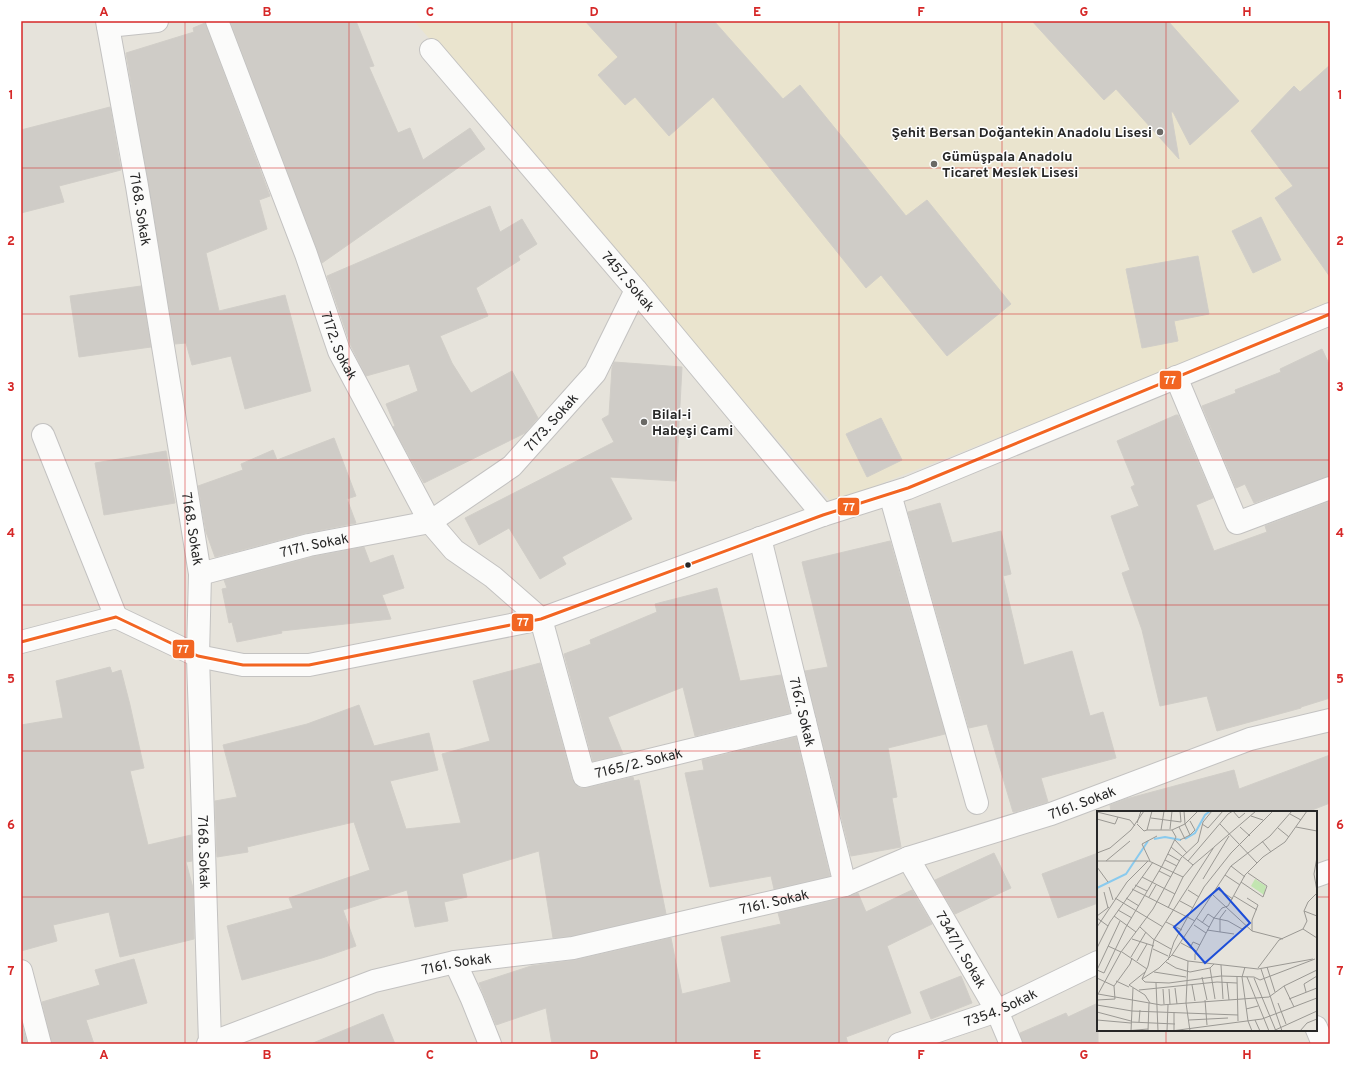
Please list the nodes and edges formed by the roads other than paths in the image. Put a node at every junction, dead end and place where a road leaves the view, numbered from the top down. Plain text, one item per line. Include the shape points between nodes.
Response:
1 (156, 21) edge
2 (217, 21) edge
3 (107, 24) edge
4 (431, 50) dead end
5 (636, 290) junction
6 (1329, 317) edge
7 (1176, 377) junction
8 (43, 436) dead end
9 (1330, 488) edge
10 (890, 494) junction
11 (823, 515) junction
12 (430, 522) junction
13 (760, 538) junction
14 (200, 574) junction
15 (116, 617) junction
16 (541, 619) junction
17 (21, 642) edge
18 (198, 656) junction
19 (1330, 720) edge
20 (805, 722) junction
21 (977, 803) dead end
22 (908, 858) junction
23 (1330, 871) edge
24 (1317, 876) edge
25 (845, 885) junction
26 (455, 962) junction
27 (1097, 962) edge
28 (21, 971) edge
29 (997, 1011) junction
30 (1317, 1030) edge
31 (40, 1044) edge
32 (209, 1044) edge
33 (490, 1044) edge
34 (900, 1044) edge
35 (1011, 1044) edge
36 (1322, 1044) edge

1 - 3 street
2 - 12 street, 7172. Sokak via 306,254 339,351
3 - 14 street, 7168. Sokak via 137,186
4 - 5 street, 7457. Sokak
5 - 11 street, 7457. Sokak
5 - 12 street, 7173. Sokak via 595,374 512,466
6 - 7 street
7 - 9 street via 1237,523
7 - 10 street
8 - 15 street
10 - 11 street
10 - 21 street
11 - 13 street
12 - 14 street, 7171. Sokak via 309,545
12 - 16 street, 7172. Sokak via 454,550 493,578
13 - 16 street
13 - 20 street, 7167. Sokak
14 - 18 street, 7168. Sokak
15 - 17 street
15 - 18 street
16 - 18 street via 309,665 243,665
16 - 20 street, 7165/2. Sokak via 584,776
18 - 32 street, 7168. Sokak
19 - 22 street, 7161. Sokak via 1250,739 1051,814
20 - 25 street, 7167. Sokak
22 - 25 street, 7161. Sokak
22 - 29 street, 7347/1. Sokak
23 - 24 street
25 - 26 street, 7161. Sokak via 573,948
26 - 32 street, 7161. Sokak via 374,981
26 - 33 street
27 - 29 street, 7354. Sokak
28 - 31 street
29 - 34 street, 7354. Sokak
29 - 35 street, 7347/1. Sokak
30 - 36 street

